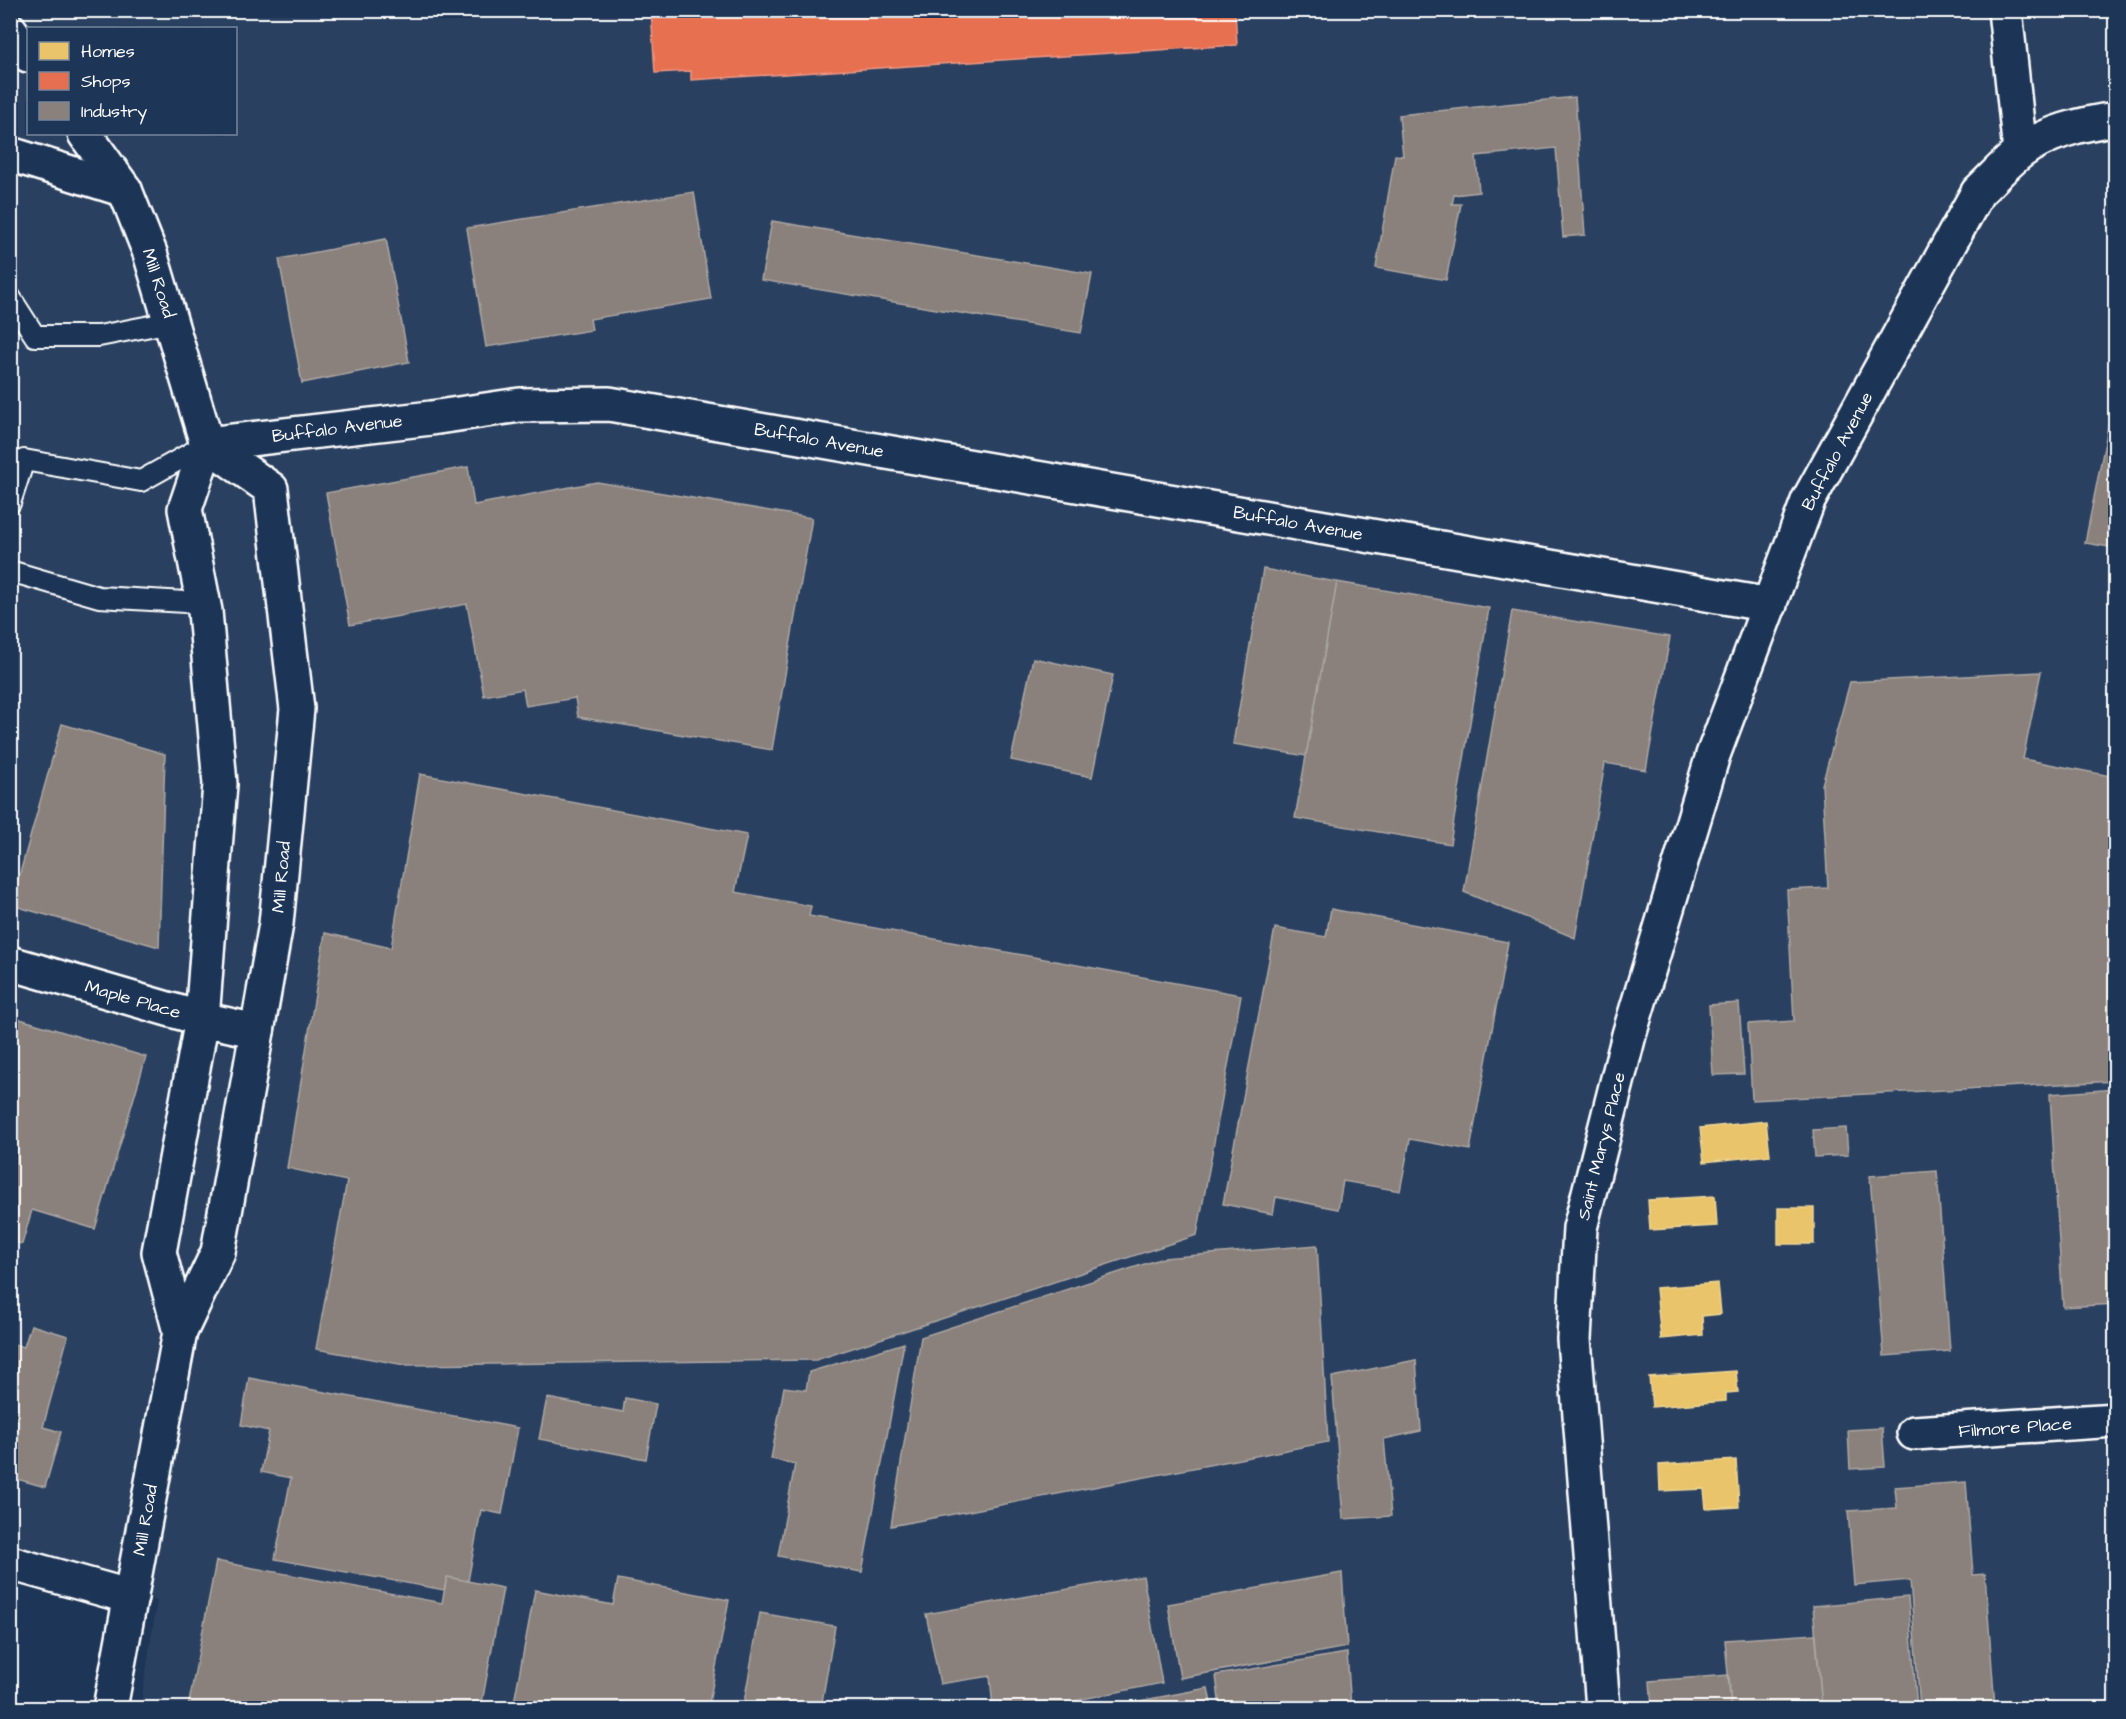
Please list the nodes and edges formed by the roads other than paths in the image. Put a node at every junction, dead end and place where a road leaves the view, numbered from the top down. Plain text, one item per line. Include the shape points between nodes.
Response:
1 (2005, 10) edge
2 (10, 30) edge
3 (27, 54) edge
4 (2115, 119) edge
5 (86, 135) edge
6 (2020, 152) junction
7 (10, 154) edge
8 (125, 190) junction
9 (10, 297) edge
10 (171, 322) junction
11 (207, 444) junction
12 (10, 503) edge
13 (10, 571) edge
14 (203, 603) junction
15 (1770, 605) junction
16 (10, 963) edge
17 (202, 1019) junction
18 (257, 1031) junction
19 (180, 1332) junction
20 (2115, 1420) edge
21 (1914, 1433) dead end
22 (10, 1563) edge
23 (131, 1597) junction
24 (110, 1708) edge
25 (1603, 1708) edge

1 - 6 street
2 - 3 street
4 - 6 street, Buffalo Avenue via 2057,133
5 - 8 street, Mill Road
6 - 15 street, Buffalo Avenue via 1978,192 1808,501
7 - 8 street
8 - 10 street, Mill Road
9 - 10 lane via 35,336 99,336
10 - 11 street, Mill Road
11 - 12 lane via 141,482 24,459
11 - 14 street, Mill Road via 184,508
11 - 15 street, Buffalo Avenue via 520,405 609,404
11 - 18 street, Mill Road via 271,489 297,710 276,924
13 - 14 lane via 99,597
14 - 17 street, Mill Road via 220,784
15 - 25 street, Saint Marys Place via 1713,755 1629,1035 1580,1228 1574,1339
16 - 17 street, Maple Place
17 - 18 street, Maple Place
17 - 19 street, Mill Road via 159,1252
18 - 19 street, Mill Road via 218,1252
19 - 23 street, Mill Road
20 - 21 street, Filmore Place
22 - 23 street
23 - 24 street, Mill Road

